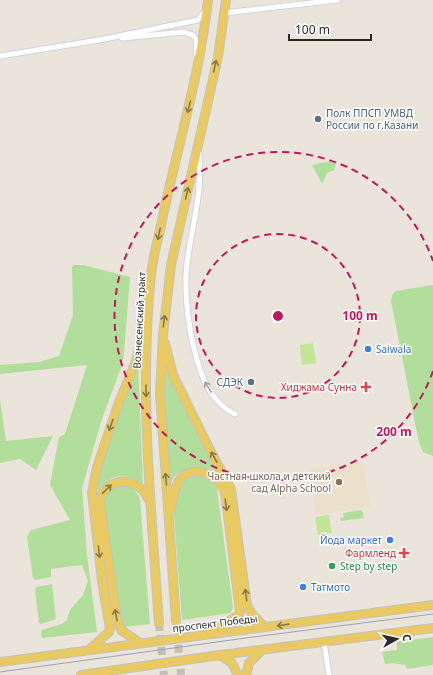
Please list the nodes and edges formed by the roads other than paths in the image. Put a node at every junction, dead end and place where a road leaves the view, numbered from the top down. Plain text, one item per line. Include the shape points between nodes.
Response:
1 (226, 0) edge
2 (338, 0) edge
3 (208, 4) edge
4 (224, 12) junction
5 (99, 40) junction
6 (0, 56) edge
7 (197, 68) junction
8 (199, 144) junction
9 (148, 323) junction
10 (163, 335) junction
11 (236, 414) dead end
12 (151, 505) junction
13 (169, 517) junction
14 (433, 605) edge
15 (176, 621) tunnel mouth
16 (159, 622) tunnel mouth
17 (265, 627) junction
18 (433, 628) edge
19 (206, 635) junction
20 (324, 642) junction
21 (140, 643) junction
22 (262, 649) junction
23 (89, 650) junction
24 (220, 655) junction
25 (0, 662) edge
26 (145, 667) junction
27 (110, 673) edge
28 (81, 675) edge
29 (134, 675) edge
30 (238, 675) edge
31 (246, 675) edge
32 (329, 675) edge

1 - 4 main road
2 - 4 street
3 - 5 street via 198,20
3 - 7 main road, Вознесенский тракт
8 -> 4 main road via 218,57
5 - 6 street
5 - 7 street via 184,32 194,35 196,40
7 -> 9 main road, Вознесенский тракт via 151,274
10 -> 8 main road via 171,265
11 -> 8 street via 230,412 205,383 190,327 186,276 199,188
9 -> 12 main road, Вознесенский тракт via 146,388
9 -> 23 main road via 97,467 92,493 110,629
13 -> 10 main road via 160,394
17 -> 10 main road via 247,605 231,489 173,375
12 - 16 main road, Вознесенский тракт
21 -> 12 main road via 121,630 116,619 101,494 111,484 130,482 144,492
13 - 15 main road
13 -> 19 main road via 174,490 180,478 186,474 208,474 220,483 225,492 240,611 239,615
14 -> 17 main road, проспект Победы
17 - 19 main road, проспект Победы
18 - 20 main road
19 - 21 main road, проспект Победы
20 - 22 main road
20 - 32 street
21 - 23 main road, проспект Победы
22 - 24 main road
22 - 31 main road via 249,663
23 - 25 main road, проспект Победы
24 - 26 main road
24 - 30 main road via 232,663
26 - 27 main road
26 - 29 main road
27 - 28 main road

